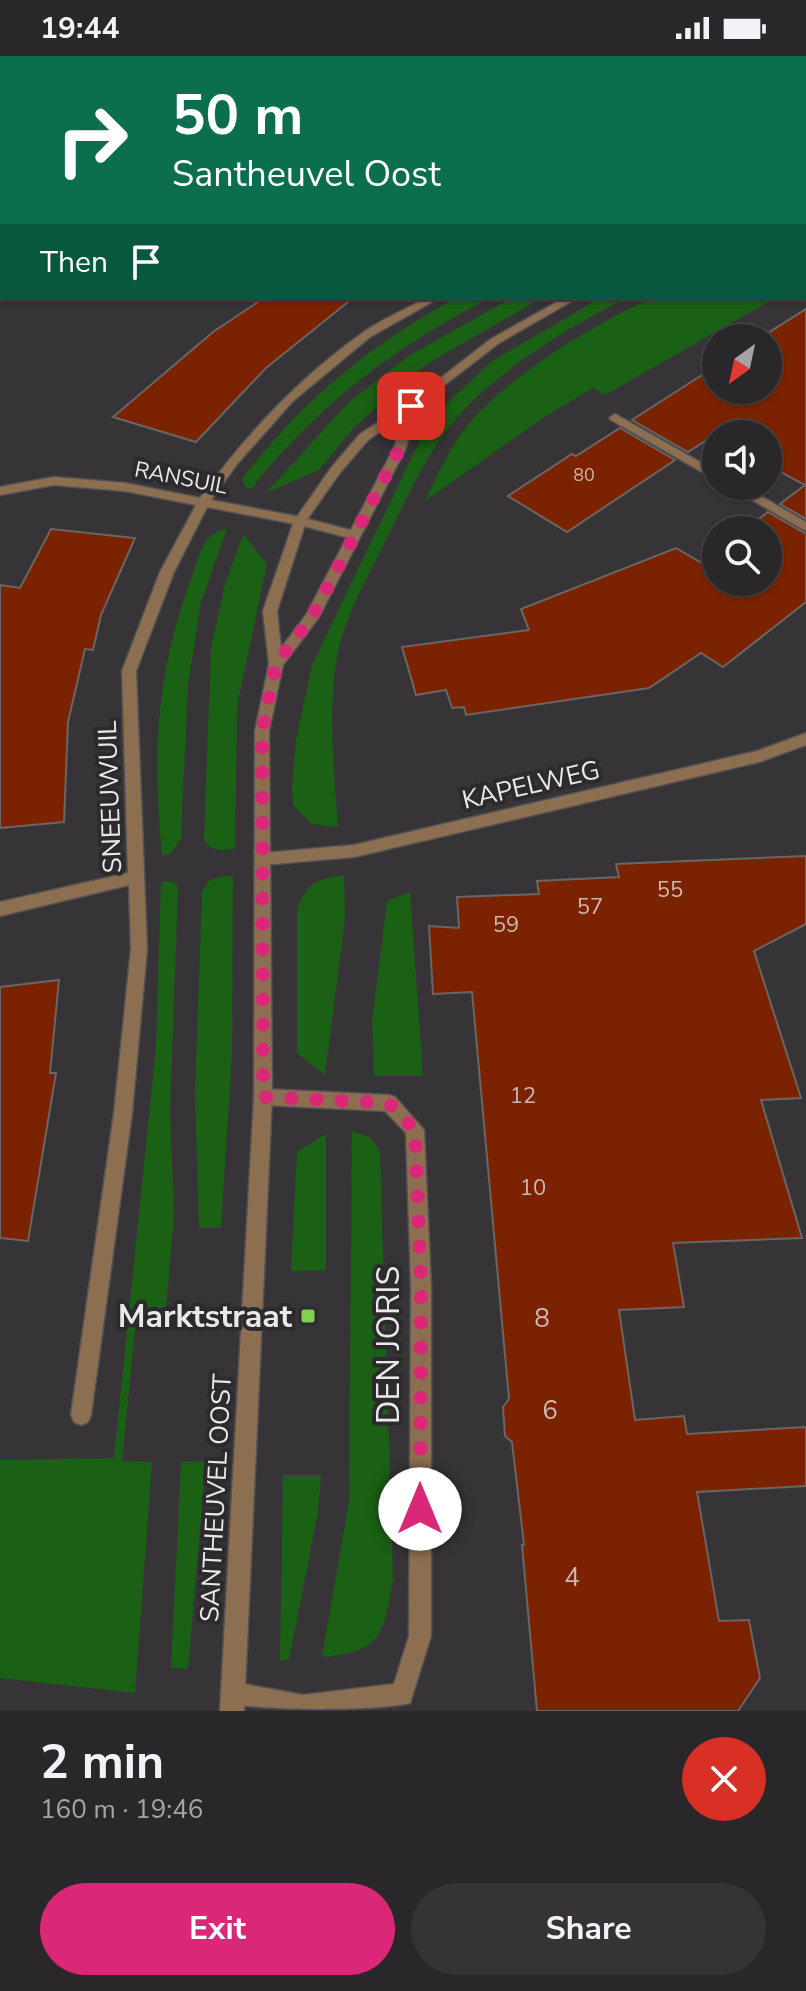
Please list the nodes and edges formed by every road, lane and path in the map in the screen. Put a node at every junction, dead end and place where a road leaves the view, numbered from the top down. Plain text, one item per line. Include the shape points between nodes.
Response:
1 (430, 300) edge
2 (568, 300) edge
3 (411, 406) junction
4 (615, 418) dead end
5 (702, 468) edge
6 (0, 491) edge
7 (759, 500) edge
8 (204, 501) junction
9 (300, 521) junction
10 (806, 527) edge
11 (353, 535) junction
12 (276, 664) junction
13 (806, 739) edge
14 (263, 859) junction
15 (137, 877) junction
16 (0, 909) edge
17 (263, 1097) junction
18 (81, 1415) dead end
19 (233, 1703) edge

1 - 8 street, SNEEUWUIL via 366,335 289,399
2 - 3 street, SANTHEUVEL OOST via 495,341
3 - 9 street, SANTHEUVEL OOST via 364,437
3 - 11 street, SANTHEUVEL OOST via 400,448
4 - 5 street
6 - 8 street, RANSUIL via 54,481
7 - 10 street
8 - 9 street, RANSUIL
8 - 15 street, SNEEUWUIL via 167,572 129,671
9 - 11 street, RANSUIL
9 - 12 street, SANTHEUVEL OOST via 270,611
11 - 12 street, SANTHEUVEL OOST via 312,617
12 - 14 street, SANTHEUVEL OOST via 262,731
13 - 14 street, KAPELWEG via 759,756 354,851
14 - 17 street, SANTHEUVEL OOST
15 - 16 street
15 - 18 street, SNEEUWUIL via 135,1008
17 - 19 street, SANTHEUVEL OOST
17 - 19 street, DEN JORIS via 389,1103 415,1130 421,1286 420,1636 402,1695 303,1707

